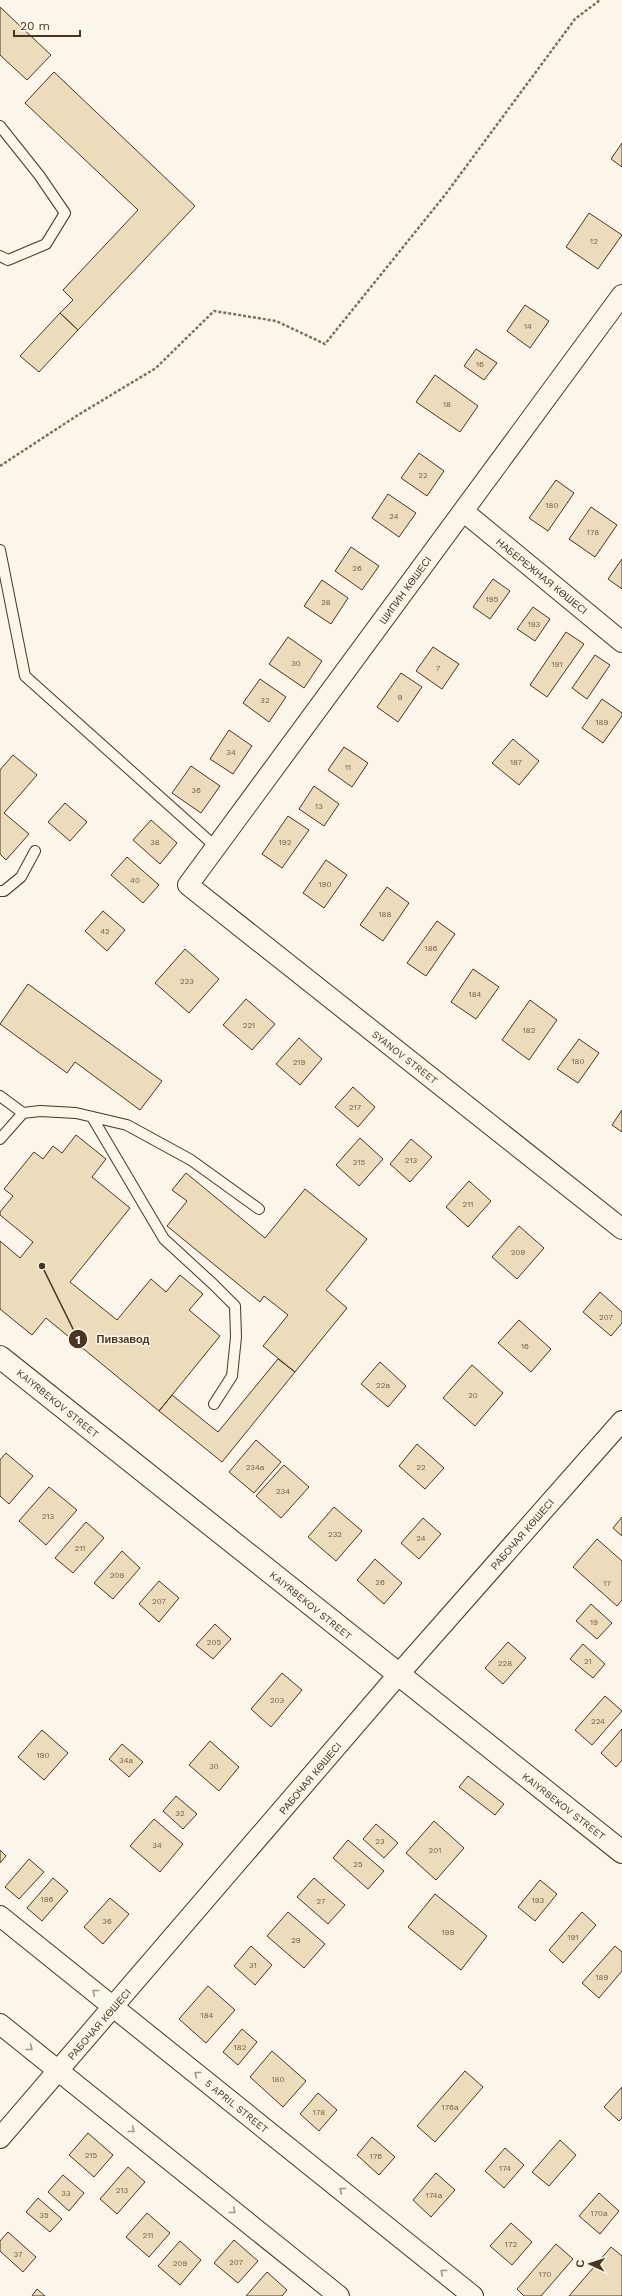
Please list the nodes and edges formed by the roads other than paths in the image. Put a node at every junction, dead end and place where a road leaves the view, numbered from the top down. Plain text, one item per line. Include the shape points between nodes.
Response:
1 (2, 134) edge
2 (0, 256) edge
3 (622, 295) edge
4 (463, 511) junction
5 (0, 550) edge
6 (622, 642) edge
7 (216, 847) junction
8 (35, 851) dead end
9 (188, 885) joint
10 (0, 892) edge
11 (0, 1096) edge
12 (23, 1114) junction
13 (92, 1117) junction
14 (0, 1139) edge
15 (259, 1210) dead end
16 (622, 1229) edge
17 (0, 1357) edge
18 (214, 1404) dead end
19 (622, 1421) edge
20 (398, 1675) junction
21 (622, 1852) edge
22 (0, 1916) edge
23 (114, 2007) junction
24 (0, 2024) edge
25 (59, 2071) junction
26 (0, 2138) edge
27 (339, 2296) edge
28 (473, 2296) edge

1 - 2 lane via 39,175 66,214 46,244 8,260
3 - 4 street, ШИПИН КӨШЕСІ
4 - 6 street, НАБЕРЕЖНАЯ КӨШЕСІ
4 - 7 street, ШИПИН КӨШЕСІ
5 - 7 lane via 25,676
7 - 9 street, ШИПИН КӨШЕСІ
8 - 10 lane via 21,877
9 - 16 street, SYANOV STREET
11 - 12 lane
12 - 13 lane via 40,1111 76,1113
12 - 14 lane
13 - 15 lane via 126,1125 160,1142 191,1160
13 - 18 lane via 164,1239 235,1306 236,1336 232,1376
17 - 20 main road, KAIYRBEKOV STREET
19 - 20 street, РАБОЧАЯ КӨШЕСІ
20 - 21 main road, KAIYRBEKOV STREET
20 - 23 street, РАБОЧАЯ КӨШЕСІ
23 -> 22 street, 5 APRIL STREET
23 - 25 street, РАБОЧАЯ КӨШЕСІ
28 -> 23 street, 5 APRIL STREET
24 -> 25 street
25 - 26 street, РАБОЧАЯ КӨШЕСІ
25 -> 27 street

